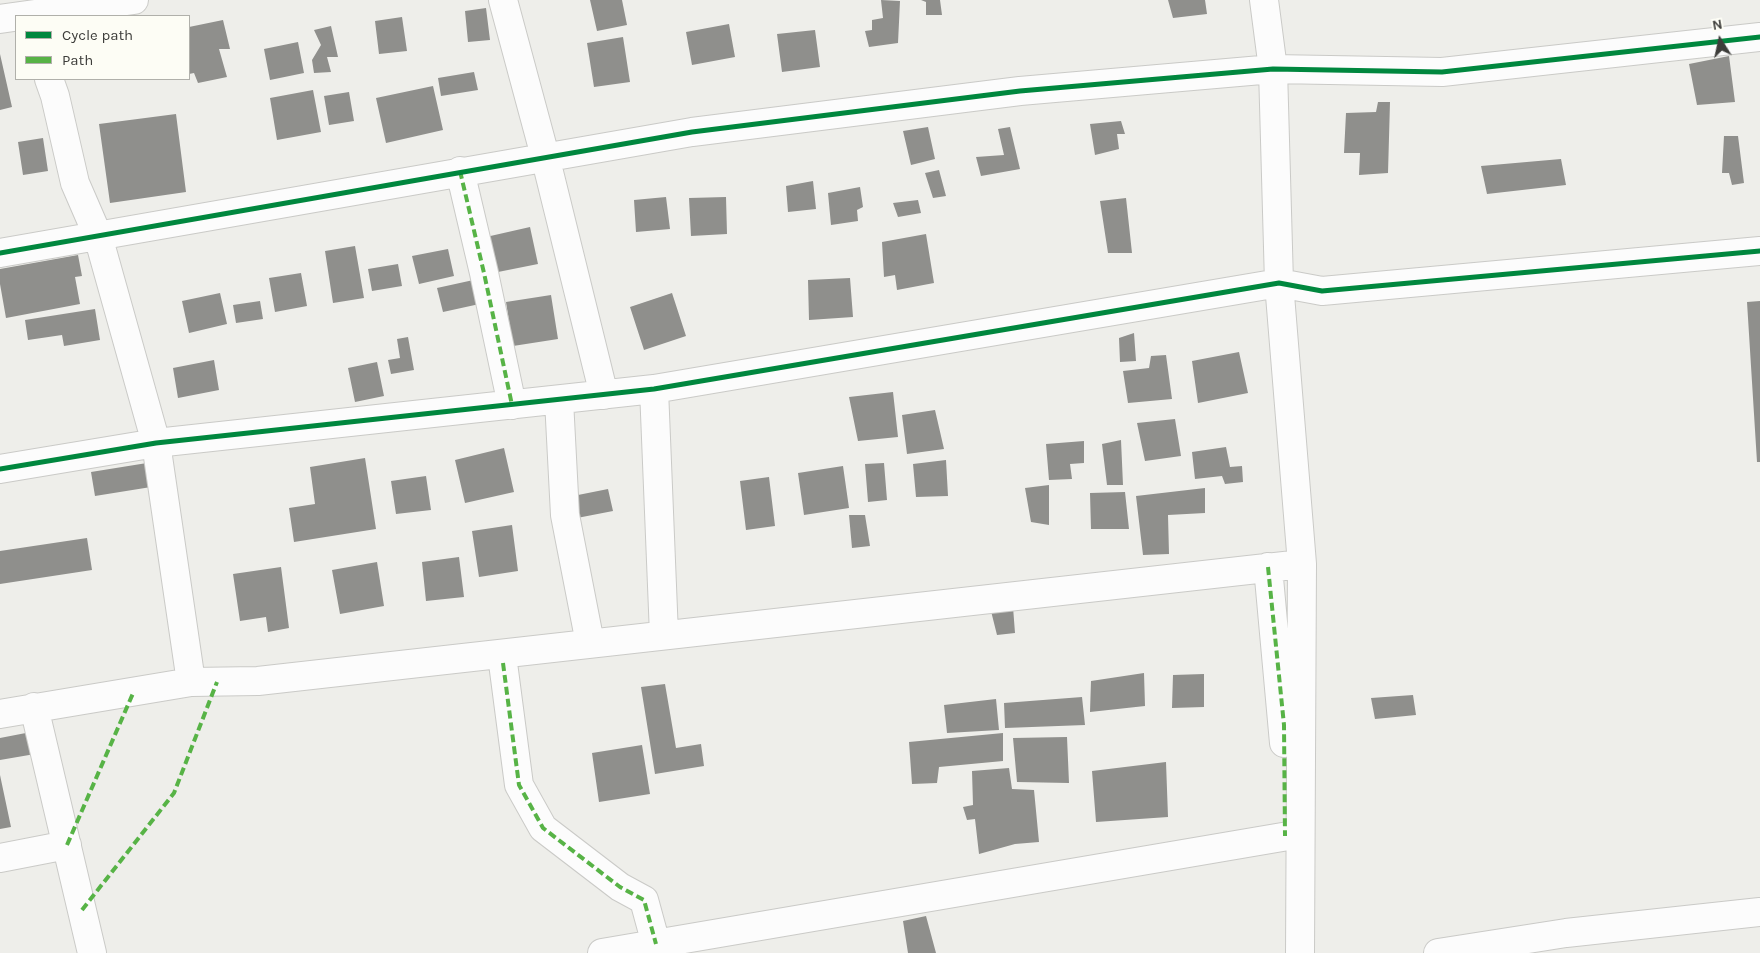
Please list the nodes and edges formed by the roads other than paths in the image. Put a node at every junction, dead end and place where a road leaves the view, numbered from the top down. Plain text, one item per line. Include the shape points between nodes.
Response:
1 (134, 0) edge
2 (503, 0) edge
3 (1264, 0) edge
4 (14, 13) edge
5 (1760, 37) edge
6 (1273, 69) junction
7 (49, 80) edge
8 (545, 156) junction
9 (460, 171) junction
10 (98, 236) junction
11 (1760, 251) edge
12 (0, 253) edge
13 (1279, 283) junction
14 (654, 389) junction
15 (604, 395) junction
16 (559, 400) junction
17 (512, 404) junction
18 (156, 443) junction
19 (0, 469) edge
20 (1302, 564) junction
21 (1268, 568) junction
22 (664, 635) junction
23 (590, 643) junction
24 (503, 663) dead end
25 (191, 682) junction
26 (34, 707) junction
27 (0, 714) edge
28 (1293, 835) junction
29 (67, 845) junction
30 (0, 858) edge
31 (1760, 912) edge
32 (656, 944) junction
33 (92, 953) edge
34 (602, 953) edge
35 (1300, 953) edge
36 (1438, 953) edge

1 - 4 street
2 - 8 street
3 - 6 street
5 - 6 street via 1442,72
6 - 8 street via 1020,90 692,132
6 - 13 street
7 - 10 street via 75,183
8 - 9 street
8 - 15 street
9 - 10 street
9 - 17 street
10 - 12 street
10 - 18 street
11 - 13 street via 1322,291
13 - 14 street
13 - 20 street
14 - 15 street
14 - 22 street
15 - 16 street
16 - 17 street
16 - 23 street via 565,515
17 - 18 street
18 - 19 street
18 - 25 street
20 - 21 street
20 - 28 street
21 - 22 street
21 - 28 street
22 - 23 street
23 - 25 street via 258,681
24 - 32 street via 519,785 543,828 620,887 644,900
25 - 26 street
26 - 27 street
26 - 29 street
28 - 32 street
28 - 35 street
29 - 30 street
29 - 33 street
31 - 36 street via 1566,933
32 - 34 street

